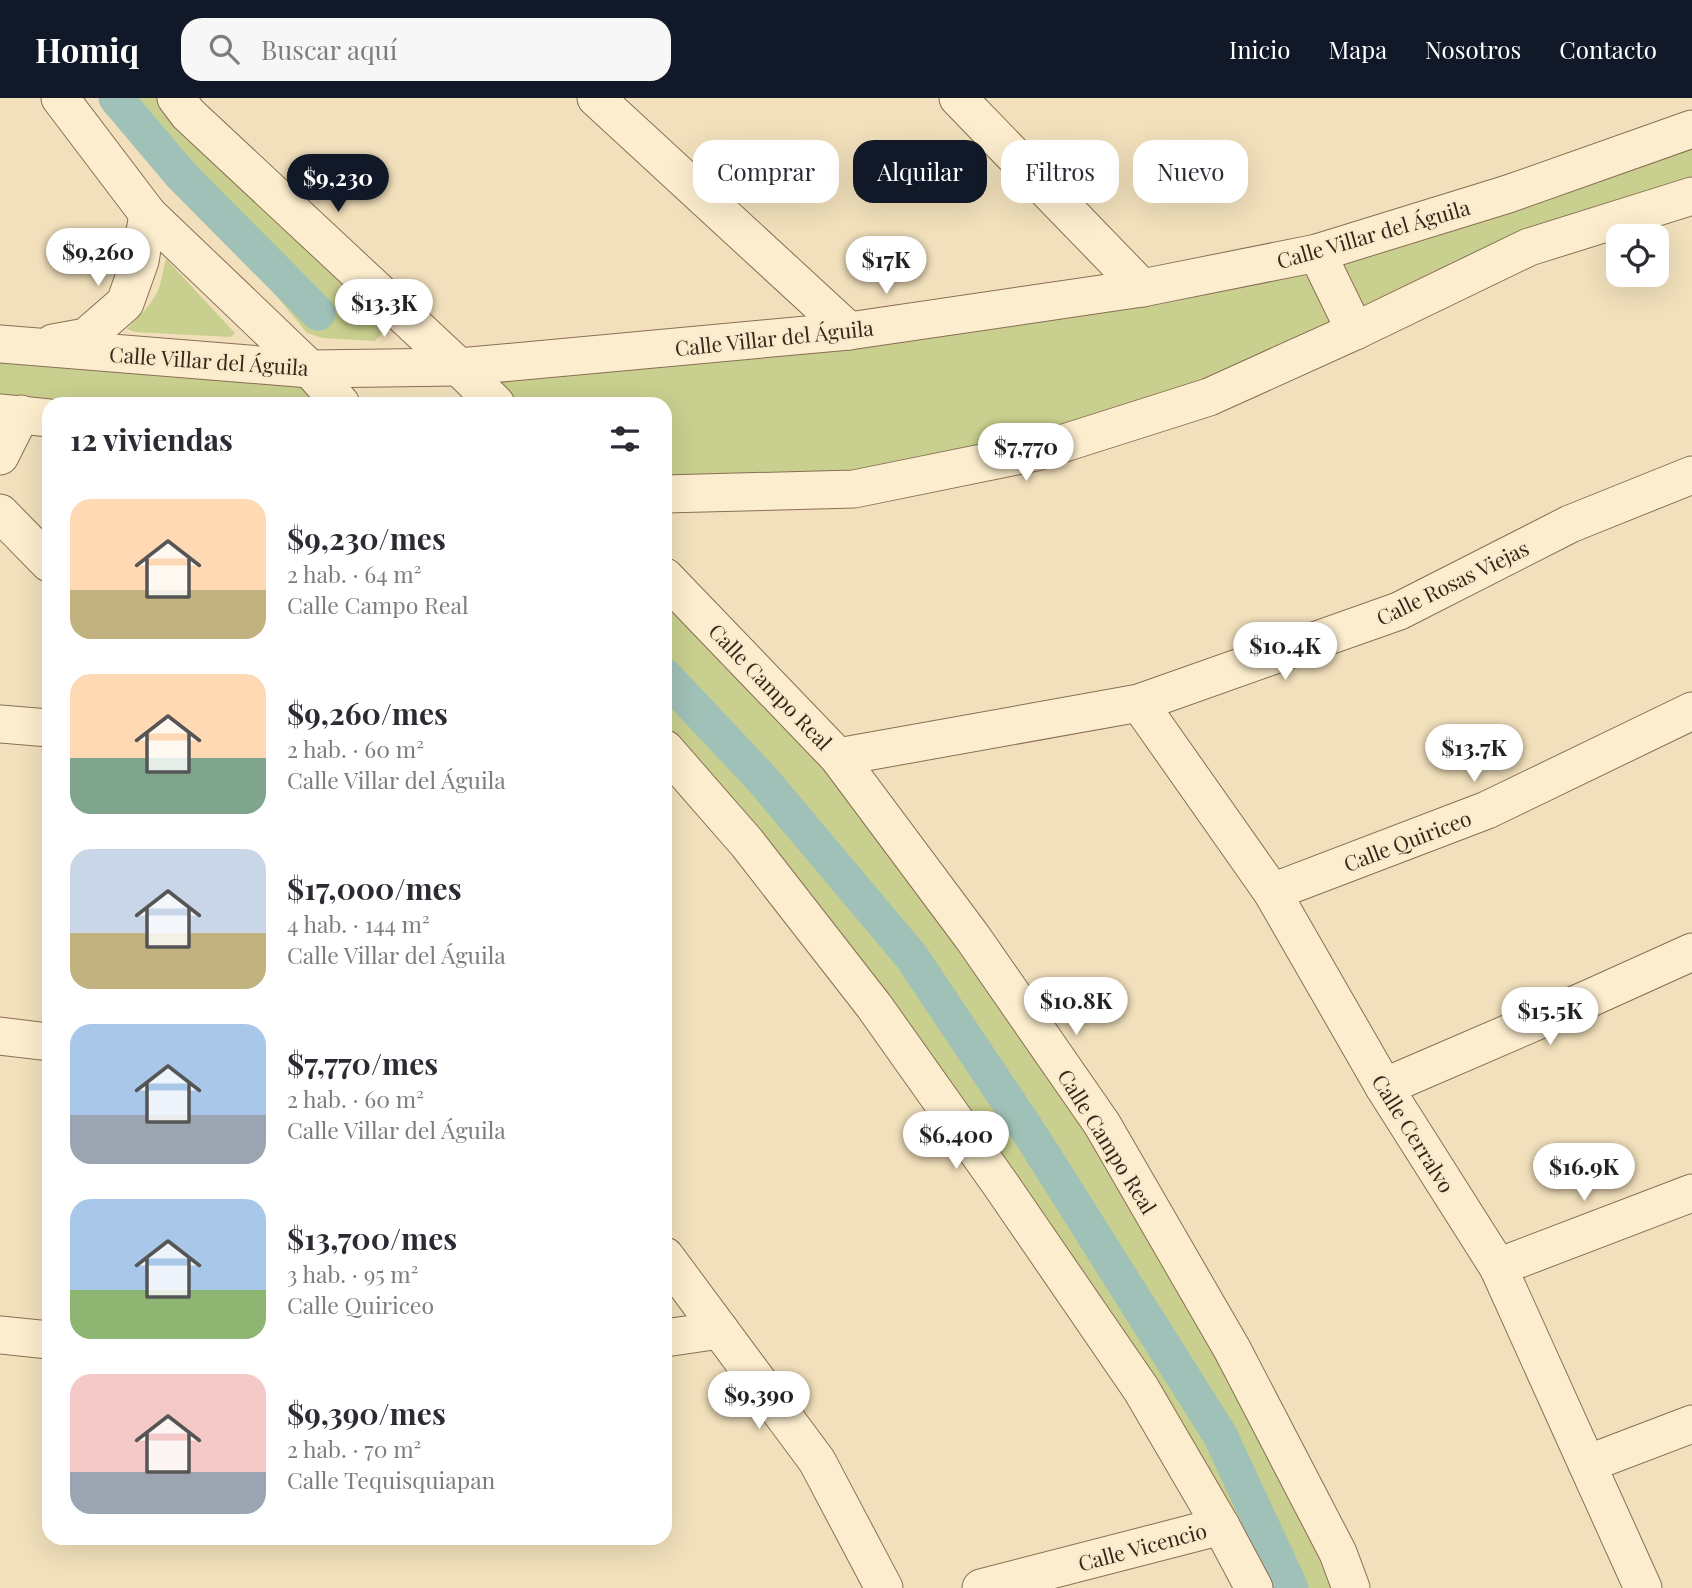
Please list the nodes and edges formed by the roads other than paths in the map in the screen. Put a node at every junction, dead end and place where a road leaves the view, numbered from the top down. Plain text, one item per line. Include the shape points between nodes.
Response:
1 (60, 98) edge
2 (176, 98) edge
3 (596, 98) edge
4 (958, 98) edge
5 (1692, 129) edge
6 (1692, 196) edge
7 (148, 214) junction
8 (1317, 253) junction
9 (1142, 288) junction
10 (849, 331) junction
11 (1355, 331) junction
12 (15, 345) edge
13 (459, 367) junction
14 (310, 369) junction
15 (335, 397) edge
16 (489, 397) edge
17 (23, 415) edge
18 (0, 456) edge
19 (1692, 475) edge
20 (672, 494) edge
21 (0, 513) edge
22 (42, 556) edge
23 (672, 583) edge
24 (1139, 702) junction
25 (1692, 711) edge
26 (0, 724) edge
27 (42, 727) edge
28 (672, 757) edge
29 (838, 757) junction
30 (1272, 892) junction
31 (1692, 952) edge
32 (0, 1036) edge
33 (42, 1041) edge
34 (1384, 1087) junction
35 (1692, 1193) edge
36 (672, 1266) edge
37 (1497, 1267) junction
38 (720, 1331) junction
39 (0, 1335) edge
40 (672, 1337) edge
41 (42, 1339) edge
42 (1692, 1423) edge
43 (1587, 1464) junction
44 (1221, 1526) junction
45 (884, 1588) edge
46 (981, 1588) edge
47 (1254, 1588) edge
48 (1351, 1588) edge
49 (1643, 1588) edge

1 - 7 street
2 - 13 street
3 - 10 street
4 - 9 street
5 - 8 street, Calle Villar del Águila via 1508,194
6 - 11 street via 1529,247
7 - 12 street via 140,261 125,303 86,337
7 - 14 street
8 - 9 street, Calle Villar del Águila
8 - 11 street
9 - 10 street, Calle Villar del Águila
10 - 13 street, Calle Villar del Águila
11 - 20 street via 1209,397 1036,452 854,489
12 - 14 street, Calle Villar del Águila
13 - 14 street, Calle Villar del Águila
13 - 16 street
14 - 15 street
17 - 18 street
19 - 24 street, Calle Rosas Viejas via 1570,524 1399,611
21 - 22 street
23 - 29 street, Calle Campo Real
24 - 29 street, Calle Rosas Viejas
24 - 30 street, Calle Cerralvo
25 - 30 street, Calle Quiriceo via 1487,810
26 - 27 street
28 - 44 street via 747,843 874,1006 1141,1389
29 - 48 street, Calle Campo Real via 973,938 1102,1124 1232,1349 1338,1553
30 - 34 street, Calle Cerralvo
31 - 34 street
32 - 33 street
34 - 37 street, Calle Cerralvo
35 - 37 street
36 - 38 street
37 - 43 street, Calle Cerralvo
38 - 40 street
38 - 45 street via 817,1461
39 - 41 street
42 - 43 street
43 - 49 street, Calle Cerralvo
44 - 46 street, Calle Vicencio
44 - 47 street

